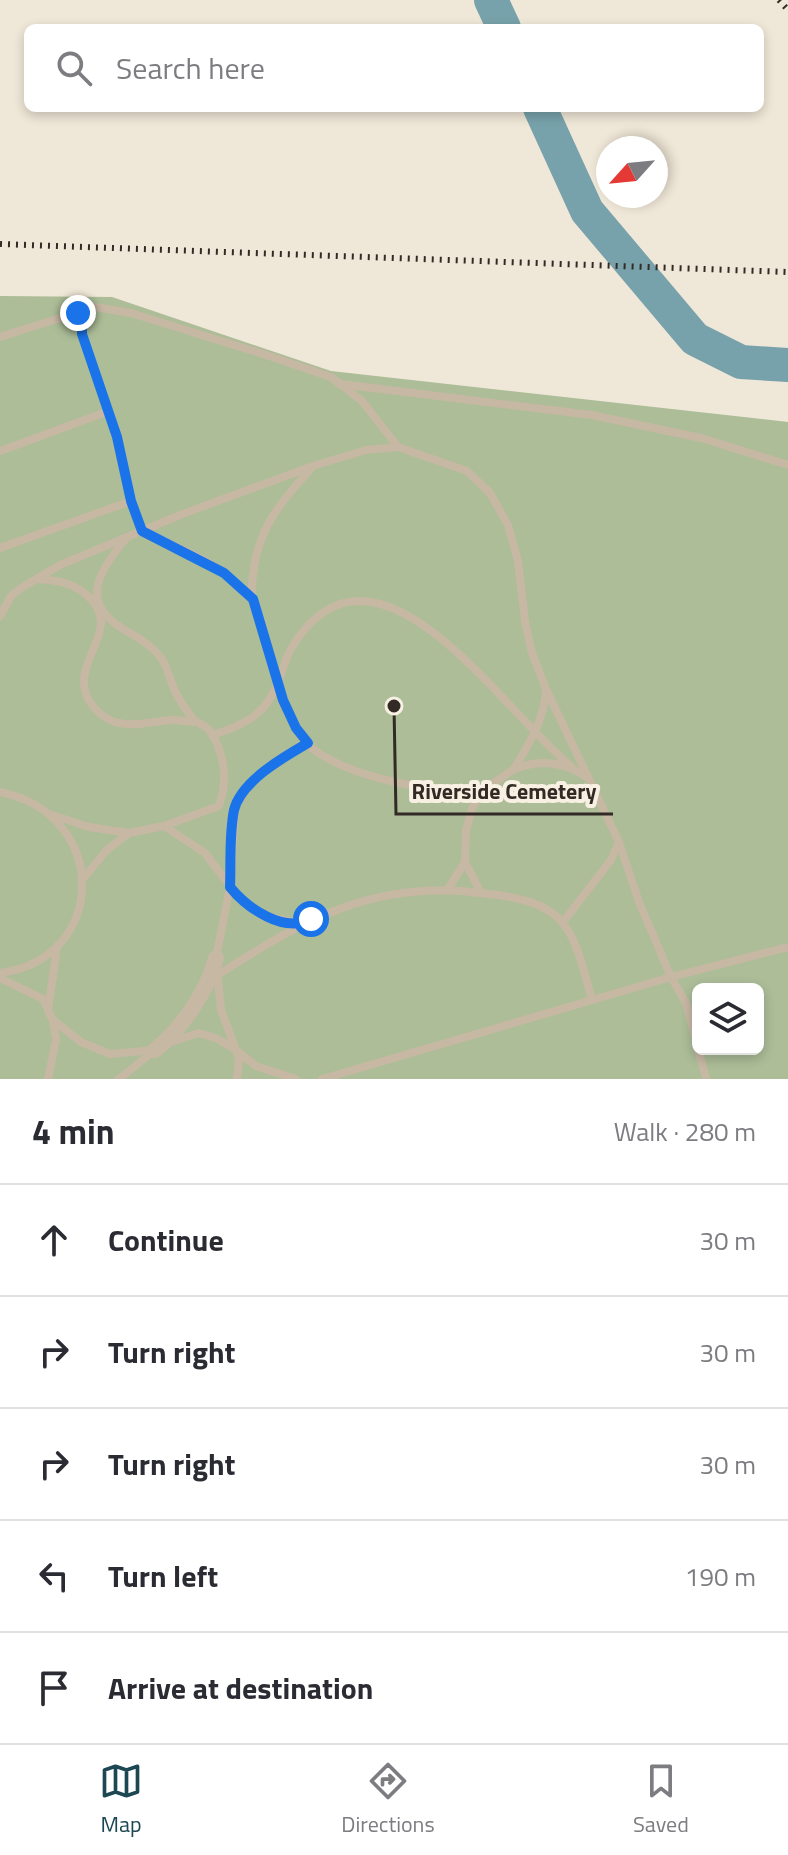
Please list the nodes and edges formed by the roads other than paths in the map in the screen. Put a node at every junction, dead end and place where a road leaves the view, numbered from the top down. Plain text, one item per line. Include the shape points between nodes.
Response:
1 (90, 311) junction
2 (0, 337) edge
3 (339, 384) junction
4 (109, 411) junction
5 (398, 447) junction
6 (0, 451) edge
7 (788, 465) edge
8 (313, 466) junction
9 (131, 501) junction
10 (142, 531) junction
11 (128, 537) junction
12 (0, 548) edge
13 (36, 579) junction
14 (11, 596) junction
15 (253, 599) junction
16 (0, 607) edge
17 (100, 608) junction
18 (0, 616) edge
19 (278, 683) junction
20 (546, 689) junction
21 (196, 722) junction
22 (535, 734) junction
23 (212, 735) junction
24 (308, 743) junction
25 (572, 766) junction
26 (514, 770) junction
27 (591, 780) junction
28 (485, 788) junction
29 (0, 792) edge
30 (51, 815) junction
31 (164, 826) junction
32 (129, 833) junction
33 (619, 842) junction
34 (465, 862) junction
35 (82, 880) junction
36 (230, 887) junction
37 (448, 889) junction
38 (481, 893) junction
39 (563, 922) junction
40 (303, 923) junction
41 (57, 946) junction
42 (788, 947) edge
43 (217, 967) junction
44 (0, 976) edge
45 (671, 977) junction
46 (592, 1000) junction
47 (48, 1011) junction
48 (53, 1020) junction
49 (692, 1026) edge
50 (158, 1048) junction
51 (236, 1050) junction
52 (699, 1055) edge
53 (704, 1078) edge
54 (48, 1079) edge
55 (119, 1079) edge
56 (237, 1079) edge
57 (296, 1079) edge
58 (322, 1079) edge

1 - 2 lane
1 - 3 lane via 95,307 131,313 290,363
1 - 4 lane via 82,320 82,334
3 - 5 lane via 362,401
3 - 7 lane via 592,415 701,438
4 - 6 lane
4 - 9 lane
5 - 8 lane via 366,450
5 - 20 lane via 467,471 490,493 508,525 532,653
8 - 10 lane
8 - 15 lane via 265,527 256,555
9 - 10 lane
9 - 12 lane
10 - 11 lane
10 - 15 lane via 224,573
11 - 13 lane
11 - 17 lane via 103,566 97,587
13 - 14 lane
13 - 17 lane via 61,580
14 - 16 lane
14 - 18 lane
15 - 19 lane
17 - 21 lane via 157,652
17 - 21 lane via 102,623 83,687 93,707 111,721
19 - 22 lane via 305,626 346,601 365,600 394,609 454,647
19 - 23 lane via 261,712
19 - 24 lane via 296,728
20 - 22 lane
20 - 27 lane
21 - 23 lane
22 - 25 lane
22 - 26 lane
23 - 31 lane via 225,776 219,806
24 - 28 lane via 350,768 387,779 441,788
24 - 36 lane via 251,783 235,807
25 - 26 lane via 539,763
25 - 27 lane
26 - 28 lane
27 - 33 lane
28 - 34 lane via 472,808
29 - 30 lane via 36,803
30 - 32 lane
30 - 35 lane via 73,844
31 - 32 lane
31 - 36 lane via 205,853
32 - 35 lane
33 - 39 lane
33 - 45 lane
34 - 37 lane
34 - 38 lane
35 - 41 lane via 76,915
36 - 40 lane via 264,917
36 - 43 lane
37 - 38 lane
37 - 40 lane via 360,902
38 - 39 lane via 529,901 554,911
39 - 46 lane
40 - 43 lane
41 - 44 lane via 28,967
41 - 47 lane
42 - 45 lane
43 - 50 street via 189,1013
43 - 51 lane via 221,1010
44 - 47 lane via 43,999
45 - 46 lane
45 - 49 lane
46 - 58 lane
47 - 48 lane
48 - 50 lane via 81,1042 110,1054
48 - 54 lane via 56,1039
50 - 51 lane via 199,1033
50 - 55 lane
51 - 56 lane
51 - 57 lane via 256,1066
52 - 53 lane

